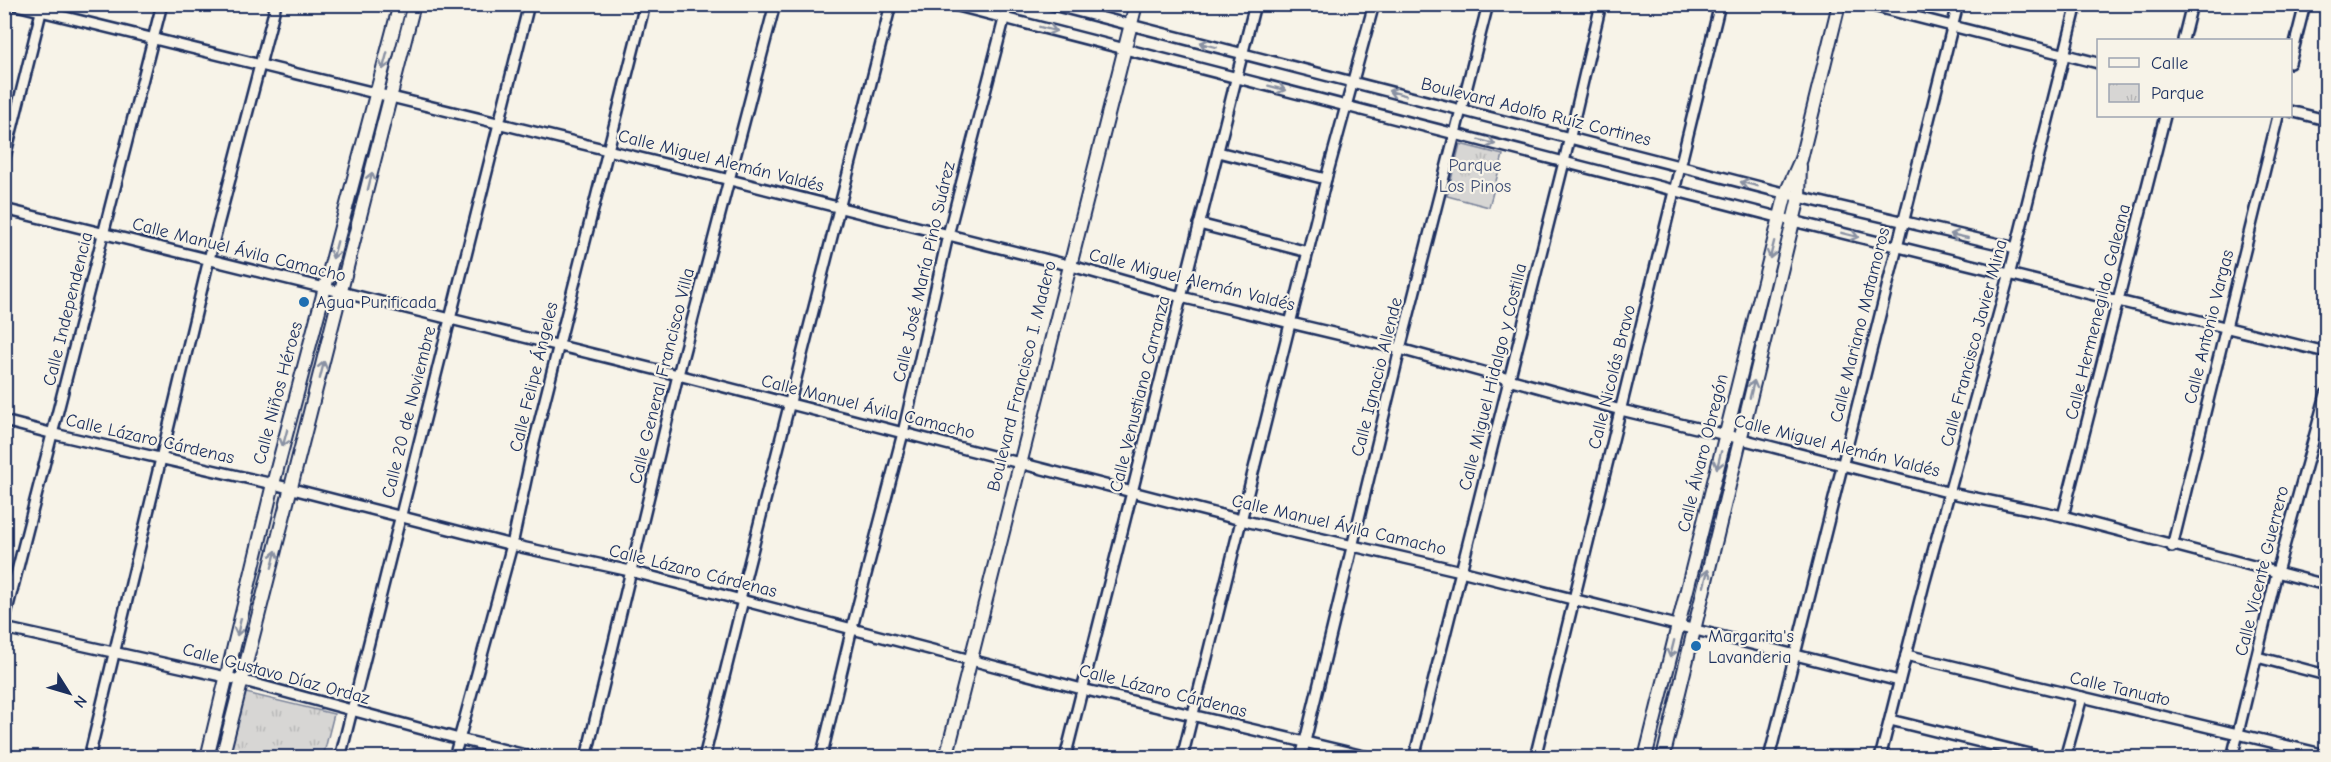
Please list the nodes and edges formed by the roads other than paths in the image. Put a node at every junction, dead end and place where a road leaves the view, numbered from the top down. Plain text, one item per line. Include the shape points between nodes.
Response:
1 (12, 4) edge
2 (162, 4) edge
3 (276, 4) edge
4 (400, 4) edge
5 (414, 4) edge
6 (529, 4) edge
7 (645, 4) edge
8 (775, 4) edge
9 (891, 4) edge
10 (950, 4) edge
11 (1008, 4) edge
12 (1049, 4) edge
13 (1136, 4) edge
14 (1255, 4) edge
15 (1374, 4) edge
16 (1488, 4) edge
17 (1601, 4) edge
18 (1720, 4) edge
19 (1839, 4) edge
20 (1865, 4) edge
21 (1958, 4) edge
22 (2077, 4) edge
23 (2192, 4) edge
24 (2305, 4) edge
25 (42, 8) edge
26 (1005, 18) junction
27 (1131, 25) junction
28 (1952, 27) junction
29 (2183, 39) edge
30 (153, 40) junction
31 (1124, 49) junction
32 (1242, 54) junction
33 (2064, 54) junction
34 (2292, 55) edge
35 (2097, 63) edge
36 (260, 66) junction
37 (1237, 77) junction
38 (1354, 81) junction
39 (377, 94) junction
40 (392, 97) junction
41 (1347, 106) junction
42 (1460, 110) junction
43 (2292, 112) edge
44 (2165, 117) edge
45 (2278, 117) edge
46 (2326, 120) edge
47 (498, 124) junction
48 (1455, 133) junction
49 (1570, 138) junction
50 (608, 150) junction
51 (1218, 152) junction
52 (1801, 159) junction
53 (4, 160) edge
54 (1564, 162) junction
55 (1681, 166) junction
56 (1326, 179) junction
57 (730, 180) junction
58 (1675, 190) junction
59 (1786, 193) junction
60 (1799, 197) junction
61 (840, 208) junction
62 (4, 209) edge
63 (1780, 218) junction
64 (1793, 221) junction
65 (1902, 223) junction
66 (1199, 224) junction
67 (104, 234) junction
68 (948, 235) junction
69 (1896, 247) junction
70 (2016, 248) junction
71 (1308, 252) junction
72 (208, 259) junction
73 (1068, 266) junction
74 (2009, 276) junction
75 (324, 288) junction
76 (341, 293) junction
77 (1181, 297) junction
78 (2118, 301) junction
79 (449, 320) junction
80 (1290, 322) junction
81 (2226, 328) junction
82 (558, 347) junction
83 (1400, 349) junction
84 (2326, 352) edge
85 (678, 375) junction
86 (1510, 379) junction
87 (2326, 394) edge
88 (790, 404) junction
89 (1620, 410) junction
90 (4, 421) edge
91 (903, 433) junction
92 (54, 434) junction
93 (1726, 435) junction
94 (1740, 439) junction
95 (160, 457) junction
96 (1019, 462) junction
97 (1842, 465) junction
98 (273, 484) junction
99 (292, 489) junction
100 (1132, 492) junction
101 (1951, 493) junction
102 (2062, 516) junction
103 (401, 518) junction
104 (1241, 520) junction
105 (512, 545) junction
106 (1353, 545) junction
107 (2172, 547) junction
108 (630, 571) junction
109 (1461, 571) junction
110 (2277, 573) junction
111 (2326, 585) edge
112 (1574, 598) junction
113 (743, 600) junction
114 (4, 622) edge
115 (1678, 625) junction
116 (4, 628) edge
117 (852, 628) junction
118 (1694, 629) junction
119 (115, 651) junction
120 (1796, 655) junction
121 (1906, 655) junction
122 (2257, 657) junction
123 (971, 658) junction
124 (2326, 675) edge
125 (227, 677) junction
126 (244, 681) junction
127 (1899, 681) junction
128 (1082, 689) junction
129 (2082, 697) junction
130 (352, 711) junction
131 (1193, 716) junction
132 (1890, 720) junction
133 (2238, 734) junction
134 (459, 740) junction
135 (1305, 742) junction
136 (2326, 755) edge
137 (89, 758) edge
138 (207, 758) edge
139 (222, 758) edge
140 (340, 758) edge
141 (454, 758) edge
142 (538, 758) edge
143 (586, 758) edge
144 (704, 758) edge
145 (821, 758) edge
146 (946, 758) edge
147 (1065, 758) edge
148 (1182, 758) edge
149 (1301, 758) edge
150 (1372, 758) edge
151 (1414, 758) edge
152 (1535, 758) edge
153 (1645, 758) edge
154 (1663, 758) edge
155 (1769, 758) edge
156 (1880, 758) edge
157 (2046, 758) edge
158 (2065, 758) edge
159 (2232, 758) edge

1 - 25 street, Calle Miguel Alemán Valdés
2 - 30 street, Calle Independencia
3 - 36 street
4 -> 39 street, Calle Niños Héroes
5 - 40 street, Calle Niños Héroes
6 - 47 street, Calle 20 de Noviembre
7 - 50 street, Calle Felipe Ángeles
8 - 57 street, Calle General Francisco Villa
9 - 61 street
10 - 26 street
11 - 26 street, Calle José María Pino Suárez
12 - 27 street, Boulevard Adolfo Ruíz Cortines
13 - 27 street, Boulevard Francisco I. Madero
14 - 32 street, Calle Venustiano Carranza
15 - 38 street
16 - 42 street, Calle Ignacio Allende
17 - 49 street, Calle Miguel Hidalgo y Costilla
18 - 55 street, Calle Nicolás Bravo
19 - 52 street, Calle Álvaro Obregón
20 - 28 street
21 - 28 street, Calle Mariano Matamoros
22 - 33 street, Calle Francisco Javier Mina
23 - 29 street
24 - 34 street
25 - 30 street, Calle Miguel Alemán Valdés
25 - 53 street
26 -> 31 street
26 - 68 street, Calle José María Pino Suárez
27 - 31 street, Boulevard Francisco I. Madero
32 -> 27 street, Boulevard Adolfo Ruíz Cortines
28 - 33 street
28 - 65 street, Calle Mariano Matamoros
30 - 36 street, Calle Miguel Alemán Valdés
30 - 67 street, Calle Independencia
31 - 37 street
31 - 73 street, Boulevard Francisco I. Madero
32 - 37 street, Calle Venustiano Carranza
32 - 38 street, Boulevard Adolfo Ruíz Cortines
33 - 35 street
33 - 70 street, Calle Francisco Javier Mina
36 - 39 street, Calle Miguel Alemán Valdés
36 - 72 street
37 -> 41 street
37 - 51 street, Calle Venustiano Carranza
38 - 41 street
42 -> 38 street, Boulevard Adolfo Ruíz Cortines
39 - 40 street, Calle Miguel Alemán Valdés
39 -> 75 street, Calle Niños Héroes
40 - 47 street, Calle Miguel Alemán Valdés
76 -> 40 street, Calle Niños Héroes
41 - 48 street
41 - 56 street
42 - 48 street, Calle Ignacio Allende
42 - 49 street, Boulevard Adolfo Ruíz Cortines
43 - 46 street
44 - 78 street, Calle Hermenegildo Galeana
45 - 81 street, Calle Antonio Vargas
47 - 50 street, Calle Miguel Alemán Valdés
47 - 79 street, Calle 20 de Noviembre
48 -> 54 street
48 - 83 street, Calle Ignacio Allende
49 - 54 street, Calle Miguel Hidalgo y Costilla
49 - 55 street, Boulevard Adolfo Ruíz Cortines
50 - 57 street, Calle Miguel Alemán Valdés
50 - 82 street, Calle Felipe Ángeles
51 - 56 street
51 - 66 street, Calle Venustiano Carranza
52 - 59 street, Calle Álvaro Obregón
52 - 60 street, Calle Álvaro Obregón
54 - 58 street
54 - 86 street, Calle Miguel Hidalgo y Costilla
55 - 58 street, Calle Nicolás Bravo
59 -> 55 street, Boulevard Adolfo Ruíz Cortines
56 - 71 street
57 - 61 street, Calle Miguel Alemán Valdés
57 - 85 street, Calle General Francisco Villa
58 - 63 street
58 - 89 street, Calle Nicolás Bravo
59 - 60 street, Boulevard Adolfo Ruíz Cortines
59 - 63 street, Calle Álvaro Obregón
60 - 64 street, Calle Álvaro Obregón
60 - 65 street, Boulevard Adolfo Ruíz Cortines
61 - 68 street, Calle Miguel Alemán Valdés
61 - 88 street
62 - 67 street, Calle Manuel Ávila Camacho
63 - 64 street
63 -> 93 street, Calle Álvaro Obregón
64 -> 69 street
94 -> 64 street, Calle Álvaro Obregón
65 - 69 street, Calle Mariano Matamoros
70 -> 65 street, Boulevard Adolfo Ruíz Cortines
66 - 71 street
66 - 77 street, Calle Venustiano Carranza
67 - 72 street, Calle Manuel Ávila Camacho
67 - 92 street, Calle Independencia
68 - 73 street, Calle Miguel Alemán Valdés
68 - 91 street, Calle José María Pino Suárez
69 - 74 street
69 - 97 street, Calle Mariano Matamoros
70 - 74 street, Calle Francisco Javier Mina
71 - 80 street
72 - 75 street, Calle Manuel Ávila Camacho
72 - 95 street
73 - 77 street, Calle Miguel Alemán Valdés
73 - 96 street, Boulevard Francisco I. Madero
74 - 78 street
74 - 101 street, Calle Francisco Javier Mina
75 - 76 street, Calle Manuel Ávila Camacho
75 -> 98 street, Calle Niños Héroes
76 - 79 street, Calle Manuel Ávila Camacho
99 -> 76 street, Calle Niños Héroes
77 - 80 street, Calle Miguel Alemán Valdés
77 - 100 street, Calle Venustiano Carranza
78 - 81 street
78 - 102 street, Calle Hermenegildo Galeana
79 - 82 street, Calle Manuel Ávila Camacho
79 - 103 street, Calle 20 de Noviembre
80 - 83 street, Calle Miguel Alemán Valdés
80 - 104 street
81 - 84 street
81 - 107 street, Calle Antonio Vargas
82 - 85 street, Calle Manuel Ávila Camacho
82 - 105 street, Calle Felipe Ángeles
83 - 86 street, Calle Miguel Alemán Valdés
83 - 106 street, Calle Ignacio Allende
85 - 88 street, Calle Manuel Ávila Camacho
85 - 108 street, Calle General Francisco Villa
86 - 89 street, Calle Miguel Alemán Valdés
86 - 109 street, Calle Miguel Hidalgo y Costilla
87 - 110 street, Calle Vicente Guerrero
88 - 91 street, Calle Manuel Ávila Camacho
88 - 113 street via 740,599
89 - 93 street, Calle Miguel Alemán Valdés
89 - 112 street, Calle Nicolás Bravo
90 - 92 street, Calle Lázaro Cárdenas
91 - 96 street, Calle Manuel Ávila Camacho
91 - 117 street, Calle José María Pino Suárez
92 - 95 street, Calle Lázaro Cárdenas
92 - 114 street, Calle Independencia
93 - 94 street, Calle Miguel Alemán Valdés
93 -> 115 street, Calle Álvaro Obregón
94 - 97 street, Calle Miguel Alemán Valdés
118 -> 94 street, Calle Álvaro Obregón
95 - 98 street, Calle Lázaro Cárdenas
95 - 119 street
96 - 100 street, Calle Manuel Ávila Camacho
96 - 123 street, Boulevard Francisco I. Madero
97 - 101 street, Calle Miguel Alemán Valdés
97 - 120 street, Calle Mariano Matamoros
98 - 99 street, Calle Lázaro Cárdenas
98 -> 125 street, Calle Niños Héroes
99 - 103 street, Calle Lázaro Cárdenas
126 -> 99 street, Calle Niños Héroes
100 - 104 street, Calle Manuel Ávila Camacho
100 - 128 street, Calle Venustiano Carranza
101 - 102 street, Calle Miguel Alemán Valdés
101 - 121 street, Calle Francisco Javier Mina
102 - 107 street, Calle Miguel Alemán Valdés
103 - 105 street, Calle Lázaro Cárdenas
103 - 130 street, Calle 20 de Noviembre
104 - 106 street, Calle Manuel Ávila Camacho
104 - 131 street
105 - 108 street, Calle Lázaro Cárdenas
105 - 134 street, Calle Felipe Ángeles
106 - 109 street, Calle Manuel Ávila Camacho
106 - 135 street, Calle Ignacio Allende
107 - 110 street, Calle Miguel Alemán Valdés
108 - 113 street, Calle Lázaro Cárdenas
108 - 143 street, Calle General Francisco Villa
109 - 112 street, Calle Manuel Ávila Camacho
109 - 151 street, Calle Miguel Hidalgo y Costilla
110 - 111 street, Calle Miguel Alemán Valdés
110 - 122 street, Calle Vicente Guerrero
112 - 115 street, Calle Manuel Ávila Camacho
112 - 152 street, Calle Nicolás Bravo
113 - 117 street, Calle Lázaro Cárdenas
113 - 144 street
115 - 118 street, Calle Manuel Ávila Camacho
115 -> 153 street, Calle Álvaro Obregón
116 - 119 street, Calle Gustavo Díaz Ordaz
117 - 123 street, Calle Lázaro Cárdenas
117 - 145 street, Calle José María Pino Suárez
118 - 120 street, Calle Manuel Ávila Camacho
118 - 154 street, Calle Álvaro Obregón
119 - 125 street, Calle Gustavo Díaz Ordaz
119 - 137 street
120 - 127 street, Calle Manuel Ávila Camacho
120 - 155 street, Calle Mariano Matamoros
121 - 127 street, Calle Francisco Javier Mina
121 - 129 street, Calle Tanuato
122 - 124 street
122 - 133 street, Calle Vicente Guerrero
123 - 128 street, Calle Lázaro Cárdenas
123 - 146 street, Boulevard Francisco I. Madero
125 - 126 street, Calle Gustavo Díaz Ordaz
125 - 138 street, Calle Niños Héroes
126 - 130 street, Calle Gustavo Díaz Ordaz
126 - 139 street, Calle Niños Héroes
127 - 132 street, Calle Francisco Javier Mina
128 - 131 street, Calle Lázaro Cárdenas
128 - 147 street, Calle Venustiano Carranza
129 - 133 street, Calle Tanuato
129 - 158 street
130 - 134 street, Calle Gustavo Díaz Ordaz
130 - 140 street, Calle 20 de Noviembre
131 - 135 street, Calle Lázaro Cárdenas
131 - 148 street
132 - 156 street, Calle Francisco Javier Mina
132 - 157 street
133 - 136 street, Calle Tanuato
133 - 159 street, Calle Vicente Guerrero
134 - 141 street, Calle Felipe Ángeles
134 - 142 street, Calle Gustavo Díaz Ordaz
135 - 149 street, Calle Ignacio Allende
135 - 150 street, Calle Lázaro Cárdenas

